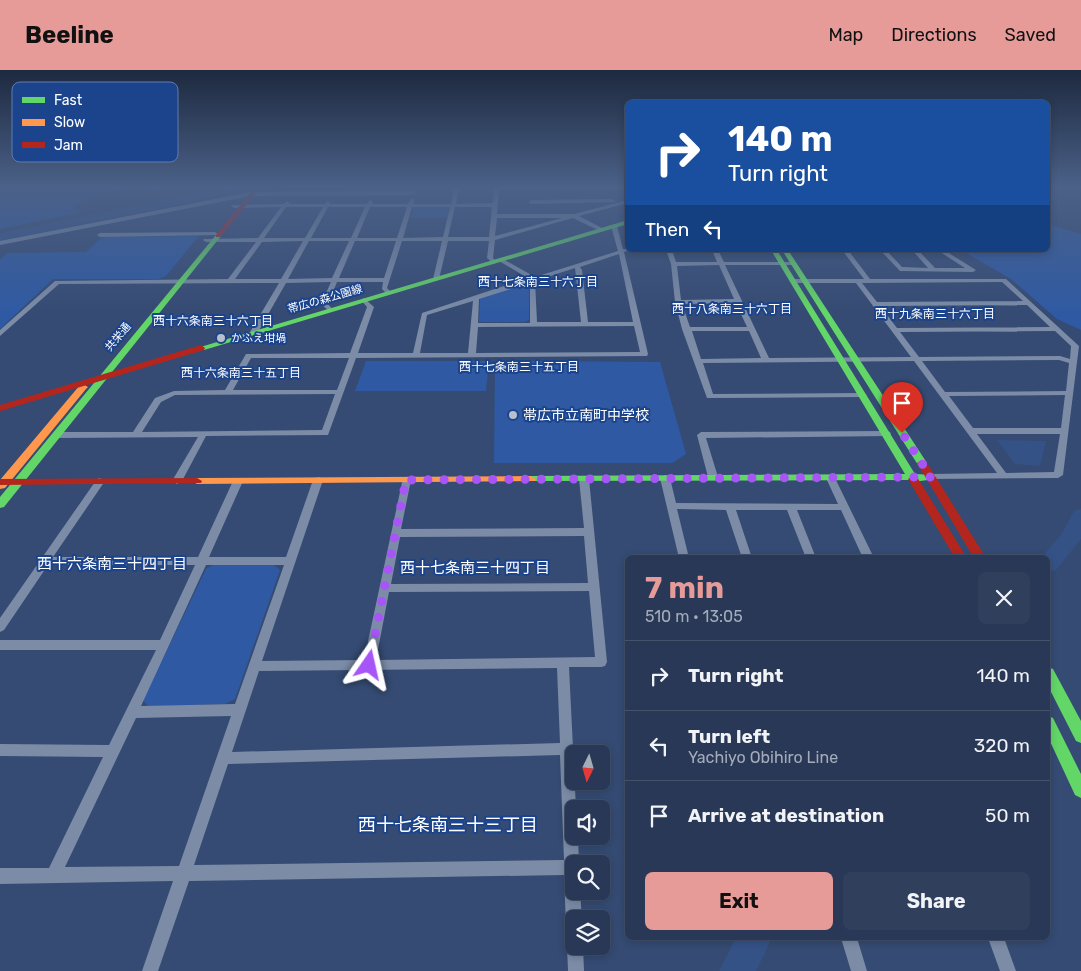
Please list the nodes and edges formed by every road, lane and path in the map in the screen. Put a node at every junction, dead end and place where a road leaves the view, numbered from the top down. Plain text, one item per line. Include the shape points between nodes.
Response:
1 (72, 229) edge
2 (219, 229) edge
3 (268, 229) edge
4 (312, 229) edge
5 (357, 229) edge
6 (403, 229) edge
7 (448, 229) edge
8 (492, 229) edge
9 (527, 229) edge
10 (605, 229) edge
11 (615, 229) edge
12 (602, 230) joint
13 (100, 236) dead end
14 (212, 237) junction
15 (446, 239) junction
16 (491, 239) junction
17 (260, 240) junction
18 (306, 240) junction
19 (352, 240) junction
20 (400, 240) junction
21 (0, 243) edge
22 (624, 250) edge
23 (670, 252) edge
24 (717, 252) edge
25 (776, 252) edge
26 (785, 252) edge
27 (847, 252) edge
28 (885, 252) edge
29 (917, 252) edge
30 (943, 252) edge
31 (498, 260) junction
32 (788, 263) junction
33 (674, 264) junction
34 (722, 264) junction
35 (576, 266) junction
36 (933, 269) junction
37 (436, 278) junction
38 (333, 280) junction
39 (386, 280) junction
40 (532, 280) junction
41 (857, 280) junction
42 (868, 280) junction
43 (230, 281) junction
44 (284, 281) junction
45 (799, 281) junction
46 (176, 282) junction
47 (389, 293) junction
48 (474, 298) junction
49 (364, 300) junction
50 (740, 301) junction
51 (678, 302) junction
52 (1028, 303) junction
53 (875, 304) junction
54 (330, 310) junction
55 (585, 324) junction
56 (637, 324) junction
57 (474, 325) junction
58 (534, 325) junction
59 (686, 329) junction
60 (752, 329) junction
61 (1057, 329) junction
62 (895, 330) junction
63 (254, 332) junction
64 (0, 334) edge
65 (416, 355) junction
66 (472, 355) junction
67 (353, 356) junction
68 (766, 360) junction
69 (841, 360) junction
70 (855, 360) junction
71 (918, 360) junction
72 (698, 361) junction
73 (1073, 362) junction
74 (102, 378) junction
75 (87, 382) junction
76 (339, 392) junction
77 (227, 393) junction
78 (1069, 393) junction
79 (943, 394) junction
80 (863, 396) junction
81 (0, 408) edge
82 (971, 431) junction
83 (1065, 431) junction
84 (136, 434) junction
85 (204, 434) junction
86 (887, 434) junction
87 (56, 435) junction
88 (1004, 476) junction
89 (912, 477) junction
90 (931, 477) junction
91 (665, 478) junction
92 (713, 478) junction
93 (831, 478) junction
94 (584, 479) junction
95 (318, 480) junction
96 (406, 480) junction
97 (100, 481) junction
98 (177, 481) junction
99 (238, 481) junction
100 (18, 482) junction
101 (2, 484) edge
102 (0, 504) edge
103 (672, 506) junction
104 (730, 506) junction
105 (790, 506) junction
106 (845, 506) junction
107 (589, 532) junction
108 (395, 533) junction
109 (683, 555) edge
110 (745, 555) edge
111 (810, 555) edge
112 (868, 555) edge
113 (959, 555) edge
114 (978, 555) edge
115 (45, 561) junction
116 (201, 561) junction
117 (291, 561) junction
118 (594, 587) junction
119 (385, 588) junction
120 (0, 626) edge
121 (0, 645) edge
122 (164, 645) junction
123 (563, 663) junction
124 (369, 665) junction
125 (254, 666) junction
126 (1050, 677) edge
127 (240, 710) junction
128 (132, 712) junction
129 (1050, 727) edge
130 (1081, 736) edge
131 (567, 745) edge
132 (565, 749) edge
133 (0, 750) edge
134 (113, 750) junction
135 (223, 758) junction
136 (568, 790) edge
137 (1081, 790) edge
138 (571, 855) edge
139 (565, 867) edge
140 (184, 874) junction
141 (0, 876) edge
142 (52, 876) junction
143 (850, 940) edge
144 (997, 940) edge
145 (575, 955) edge
146 (150, 971) edge
147 (576, 971) edge
148 (859, 971) edge
149 (1008, 971) edge

1 - 21 street
2 - 14 main road, 共栄通
3 - 17 street
4 - 18 street
5 - 19 street
6 - 20 street
7 - 15 street
8 - 16 street
9 - 16 street
10 - 12 main road, 帯広の森公園線
11 - 22 street
12 - 31 main road, 帯広の森公園線
13 - 14 street
14 - 17 street
14 - 46 main road, 共栄通
15 - 16 street
15 - 20 street
15 - 37 street
16 - 31 street via 490,258
17 - 18 street
17 - 43 street
18 - 19 street
18 - 44 street
19 - 20 street
19 - 38 street
20 - 39 street
22 - 35 street
22 - 56 street
23 - 33 street
24 - 34 street
25 - 32 main road
26 - 32 main road
27 - 42 street
28 - 36 street via 900,269
29 - 36 street
30 - 36 street via 973,270
31 - 37 main road, 帯広の森公園線
31 - 40 street
32 - 34 street
32 - 45 main road
33 - 34 street
33 - 51 street
34 - 50 street
35 - 40 street
35 - 55 street
37 - 47 main road, 帯広の森公園線
38 - 39 street
38 - 44 street
38 - 54 street via 324,304
39 - 47 street via 384,288
40 - 48 street
40 - 58 street
41 - 42 street
41 - 45 street
41 - 53 street
42 - 52 street via 1004,280
43 - 44 street
43 - 46 street
44 - 63 street
45 - 69 main road
45 - 70 main road
46 - 64 street via 57,282
46 - 74 main road, 共栄通
46 - 75 main road, 共栄通
47 - 49 main road, 帯広の森公園線
48 - 57 street via 477,300
48 - 65 street via 424,314
49 - 54 main road, 帯広の森公園線
49 - 67 street via 371,307
50 - 51 street
50 - 60 street
51 - 59 street
52 - 53 street
52 - 61 street
53 - 62 street
54 - 63 main road, 帯広の森公園線
55 - 56 street
55 - 58 street
56 - 66 street via 644,354
57 - 58 street
57 - 66 street
59 - 60 street
59 - 72 street
60 - 68 street
61 - 62 street
61 - 73 street via 1075,346
62 - 71 street
63 - 74 main road, 帯広の森公園線
65 - 66 street
65 - 67 street
67 - 76 street
67 - 77 street via 249,356
68 - 69 street
68 - 72 street
69 - 70 street
69 - 80 main road
70 - 71 street
70 - 90 main road
71 - 73 street via 1060,358
71 - 79 street
72 - 80 street via 710,396
73 - 78 street
74 - 75 main road, 帯広の森公園線
74 - 87 main road, 共栄通
75 - 81 main road, 帯広の森公園線
75 - 101 main road, 共栄通
76 - 77 street
76 - 85 street via 325,433
77 - 84 street via 174,393 165,396 158,400
78 - 79 street
78 - 83 street
79 - 82 street
80 - 86 main road
82 - 83 street
82 - 88 street
83 - 88 street via 1058,475
84 - 85 street
84 - 87 street
85 - 98 street
86 - 89 main road
86 - 92 street via 702,435
87 - 100 main road, 共栄通
88 - 90 street
89 - 90 main road
89 - 93 main road
89 - 113 main road
90 - 114 main road
91 - 92 main road
91 - 94 main road
91 - 103 street
92 - 93 main road
93 - 106 street
94 - 96 main road
94 - 107 street
95 - 96 main road
95 - 99 main road
95 - 117 street
96 - 108 street
97 - 98 main road
97 - 100 main road
97 - 115 street
98 - 99 main road
99 - 116 street
100 - 101 main road
100 - 102 main road, 共栄通
103 - 104 street
103 - 109 street
104 - 105 street
104 - 110 street
105 - 106 street
105 - 111 street
106 - 112 street
107 - 108 street
107 - 118 street
108 - 119 street
115 - 116 street
115 - 120 street
116 - 117 street
116 - 122 street
117 - 125 street
118 - 119 street
118 - 123 street via 601,662
119 - 124 street
121 - 122 street
122 - 128 street
123 - 124 street
123 - 131 street
124 - 125 street
125 - 127 street
126 - 130 main road
127 - 128 street
127 - 135 street
128 - 134 street
129 - 137 main road
132 - 135 street
133 - 134 street
134 - 142 street
135 - 140 street
136 - 138 street
139 - 140 street
140 - 142 street
140 - 146 street
141 - 142 street
143 - 148 street
144 - 149 street
145 - 147 street

